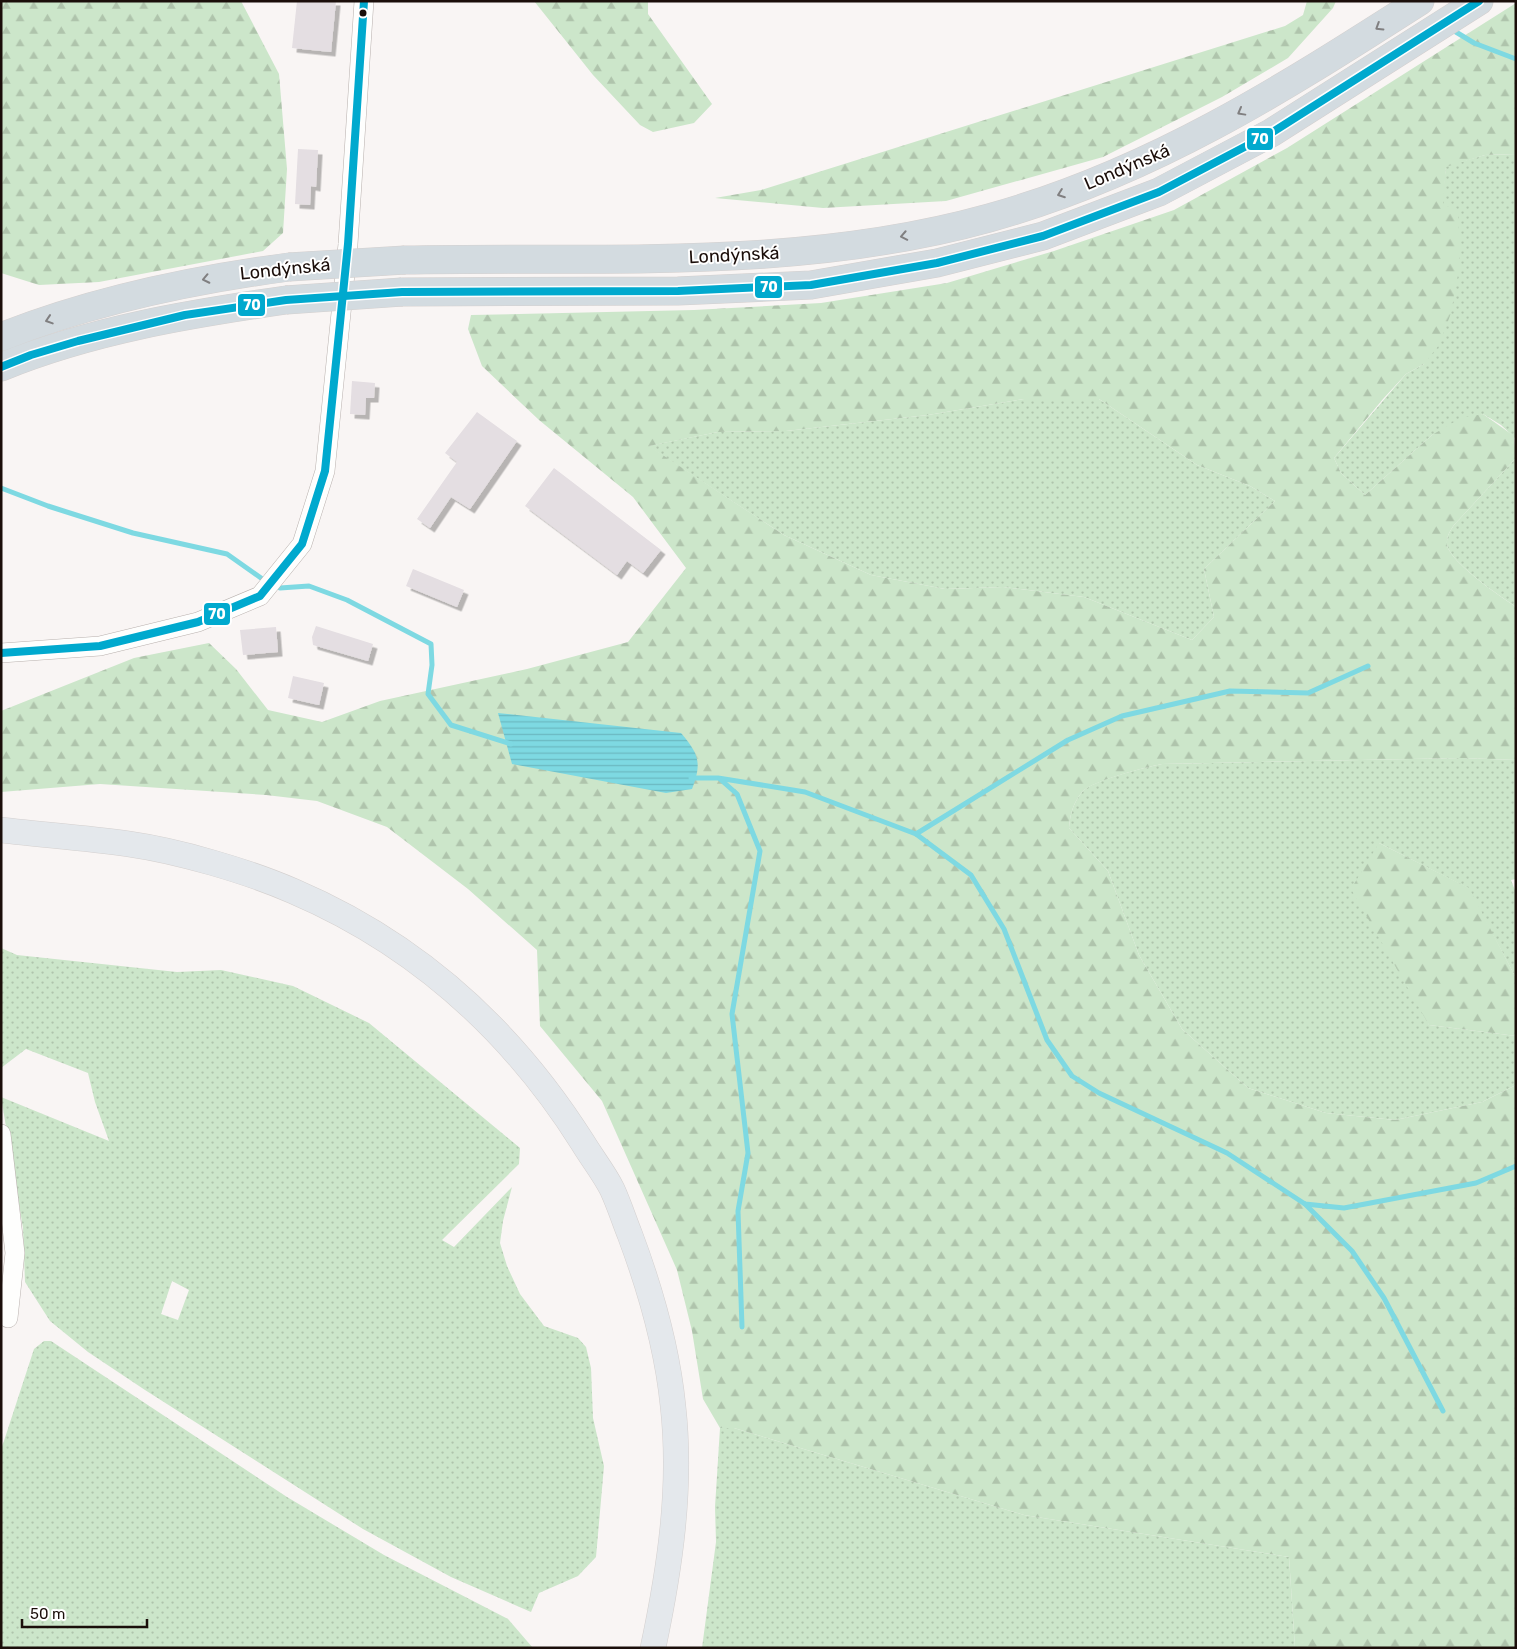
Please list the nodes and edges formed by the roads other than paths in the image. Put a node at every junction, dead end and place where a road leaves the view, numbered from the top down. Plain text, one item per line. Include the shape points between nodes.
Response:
1 (364, 1) edge
2 (1420, 1) edge
3 (1479, 1) edge
4 (1, 337) edge
5 (78, 341) junction
6 (1, 367) edge
7 (1, 383) edge
8 (1, 653) edge
9 (1, 830) edge
10 (1, 1134) edge
11 (11, 1318) edge
12 (653, 1648) edge

1 - 8 street via 348,244 325,471 302,544 260,596 198,622 100,646
2 -> 4 highway, Londýnská, bridge via 1286,86 1191,139 1061,195 988,218 881,240 743,256 405,260 289,267 223,276 126,296
3 - 5 highway, Londýnská, bridge via 1271,133 1159,192 1043,236 937,263 811,285 678,291 402,292 286,300 184,315
5 - 6 highway, Londýnská
5 - 7 highway
9 - 12 main road via 132,844 218,865 291,890 354,920 458,992 559,1105 612,1189 650,1286 665,1347 674,1408 676,1494 667,1579
10 - 11 street via 15,1253

